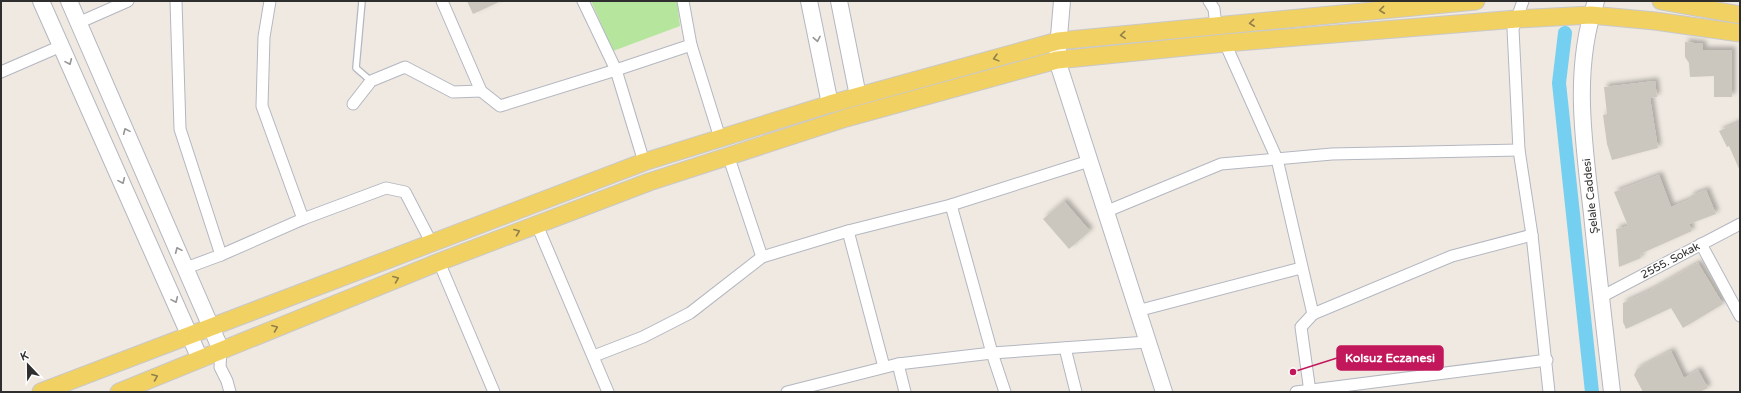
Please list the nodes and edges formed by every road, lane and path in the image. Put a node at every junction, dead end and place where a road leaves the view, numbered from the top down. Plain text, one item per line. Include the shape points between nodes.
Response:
1 (41, 1) edge
2 (69, 1) edge
3 (128, 1) edge
4 (176, 1) edge
5 (270, 1) edge
6 (362, 1) edge
7 (442, 1) edge
8 (583, 1) edge
9 (683, 1) edge
10 (809, 1) edge
11 (839, 1) edge
12 (1062, 1) edge
13 (1209, 1) edge
14 (1476, 1) edge
15 (1523, 1) edge
16 (1661, 1) edge
17 (1447, 2) edge
18 (1594, 8) edge
19 (1740, 15) edge
20 (1517, 19) junction
21 (78, 23) junction
22 (1216, 26) junction
23 (1740, 33) edge
24 (1058, 41) junction
25 (1225, 43) junction
26 (691, 45) junction
27 (61, 46) junction
28 (1057, 60) junction
29 (616, 70) junction
30 (1, 72) edge
31 (371, 81) junction
32 (481, 91) junction
33 (858, 96) junction
34 (353, 104) dead end
35 (830, 104) junction
36 (720, 138) junction
37 (1519, 150) junction
38 (728, 155) junction
39 (1277, 159) junction
40 (1089, 161) junction
41 (644, 162) junction
42 (951, 205) junction
43 (1105, 212) junction
44 (303, 219) junction
45 (1740, 224) edge
46 (537, 225) junction
47 (848, 231) junction
48 (1532, 235) junction
49 (431, 242) junction
50 (1701, 244) junction
51 (221, 255) junction
52 (762, 257) junction
53 (439, 262) junction
54 (186, 268) junction
55 (1301, 268) junction
56 (1601, 297) junction
57 (1137, 311) junction
58 (1313, 314) junction
59 (1740, 316) edge
60 (211, 326) junction
61 (190, 334) junction
62 (1148, 342) junction
63 (1065, 348) junction
64 (992, 353) junction
65 (594, 356) junction
66 (200, 359) junction
67 (221, 359) junction
68 (1547, 360) junction
69 (898, 364) junction
70 (884, 367) junction
71 (1309, 391) edge
72 (41, 392) edge
73 (119, 392) edge
74 (230, 392) edge
75 (494, 392) edge
76 (608, 392) edge
77 (787, 392) edge
78 (905, 392) edge
79 (1005, 392) edge
80 (1076, 392) edge
81 (1164, 392) edge
82 (1296, 392) edge
83 (1549, 392) edge
84 (1612, 392) edge

1 - 27 street
2 - 21 street
3 - 21 street
4 - 51 street via 180,129
5 - 44 street via 264,37 262,106
6 - 31 lane via 356,68
7 - 32 street
8 - 29 street
9 - 26 street
10 -> 35 street
11 - 33 street
12 - 24 street
13 - 22 street via 1214,9
14 - 17 main road
15 - 20 street
16 - 19 main road
17 -> 22 main road
18 - 20 main road
18 - 23 main road via 1655,21
18 - 56 street, Şelale Caddesi via 1588,23 1581,74 1583,134
20 - 25 main road
20 - 37 street via 1513,29
54 -> 21 street
22 -> 24 main road
24 - 28 street
24 -> 33 main road
25 - 28 main road
25 - 39 street
26 - 29 street
26 - 36 street
27 - 30 street
27 -> 61 street
28 - 38 main road via 846,118
28 - 40 street
29 - 32 street via 500,106
29 - 41 street
31 - 32 street via 405,67 453,92
31 - 34 street
33 - 35 main road
35 - 36 main road
36 - 41 main road
37 - 39 street via 1332,154
37 - 48 street
38 - 46 main road
38 - 52 street
39 - 43 street via 1221,164
39 - 55 street
40 - 42 street
40 - 43 street
41 - 49 main road
42 - 47 street
42 - 64 street
43 - 57 street
44 - 49 street via 386,188 405,192
44 - 51 street
45 - 50 street, 2555. Sokak
53 -> 46 main road
46 - 65 street
47 - 52 street
47 - 70 street
48 - 58 street via 1452,256
48 - 68 street
49 - 60 main road
50 - 56 street, 2555. Sokak
50 - 59 street
51 - 54 street
52 - 65 street via 690,313 643,337
67 -> 53 main road
53 - 75 street
54 - 60 street
55 - 57 street
55 - 58 street
56 - 84 street, Şelale Caddesi
57 - 62 street
58 - 71 street via 1301,327
60 - 61 main road
60 - 67 street
61 - 66 street
61 - 72 main road
62 - 63 street
62 - 81 street
63 - 64 street
63 - 80 street
64 - 69 street
64 - 79 street
65 - 76 street
66 - 67 main road
73 -> 66 main road
67 - 74 street
68 - 71 street
68 - 83 street
69 - 70 street
69 - 78 street
70 - 77 street
71 - 82 street

